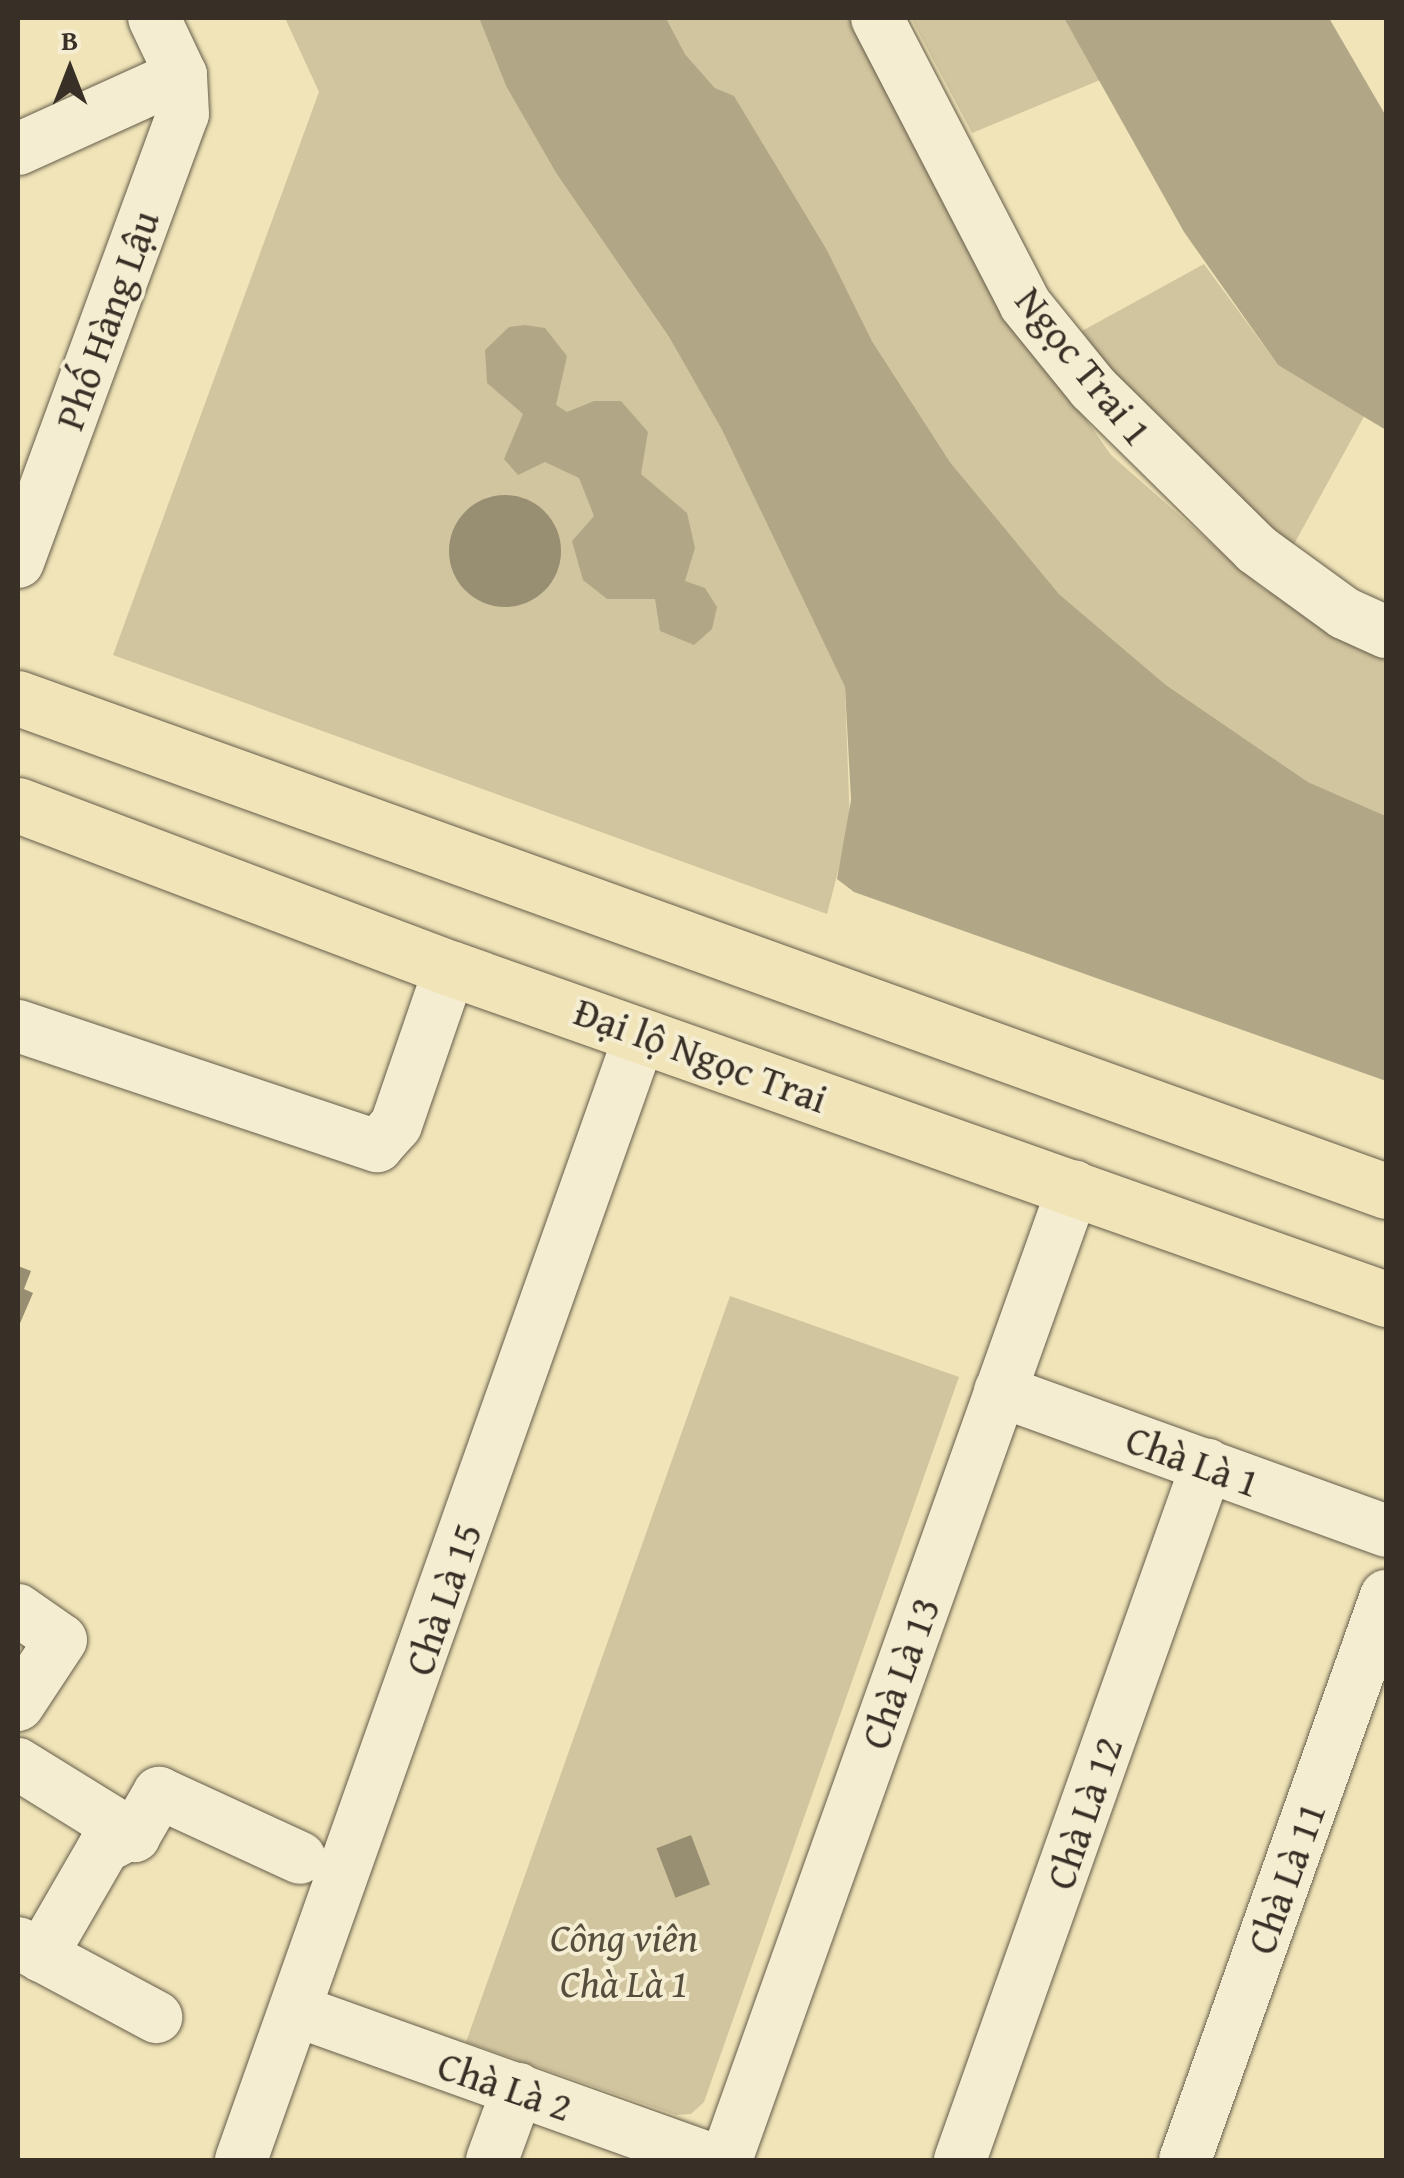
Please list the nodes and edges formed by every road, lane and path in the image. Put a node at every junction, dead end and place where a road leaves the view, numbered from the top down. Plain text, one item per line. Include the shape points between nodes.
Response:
1 (154, 18) edge
2 (877, 18) edge
3 (181, 75) junction
4 (18, 149) edge
5 (18, 562) edge
6 (1386, 632) edge
7 (18, 698) edge
8 (18, 806) edge
9 (450, 968) junction
10 (18, 1026) edge
11 (640, 1036) junction
12 (1074, 1186) junction
13 (1386, 1191) edge
14 (1386, 1298) edge
15 (1000, 1391) junction
16 (1208, 1466) junction
17 (1386, 1531) edge
18 (1386, 1596) edge
19 (18, 1610) edge
20 (18, 1705) edge
21 (18, 1764) edge
22 (130, 1834) junction
23 (300, 1858) dead end
24 (29, 1950) edge
25 (298, 2011) junction
26 (156, 2017) dead end
27 (518, 2090) junction
28 (242, 2160) edge
29 (492, 2160) edge
30 (712, 2160) edge
31 (726, 2160) edge
32 (960, 2160) edge
33 (1186, 2160) edge

1 - 3 street
2 - 6 street, Ngọc Trai 1 via 1025,304 1093,388 1256,549 1344,613
3 - 4 street
3 - 5 street, Phố Hàng Lậu via 183,114
7 - 13 main road
8 - 9 main road, Đại lộ Ngọc Trai
9 - 10 street via 396,1126 377,1146 351,1147
9 - 11 main road, Đại lộ Ngọc Trai
11 - 12 main road, Đại lộ Ngọc Trai
11 - 25 street, Chà Là 15
12 - 14 main road, Đại lộ Ngọc Trai
12 - 15 street, Chà Là 13
15 - 16 street, Chà Là 1
15 - 31 street, Chà Là 13
16 - 17 street, Chà Là 1
16 - 32 street, Chà Là 12
18 - 33 street, Chà Là 11
19 - 20 street via 61,1640
21 - 22 street
22 - 23 street via 159,1792
22 - 24 street via 104,1847
24 - 26 street
25 - 27 street, Chà Là 2
25 - 28 street, Chà Là 15
27 - 29 street
27 - 30 street, Chà Là 2

